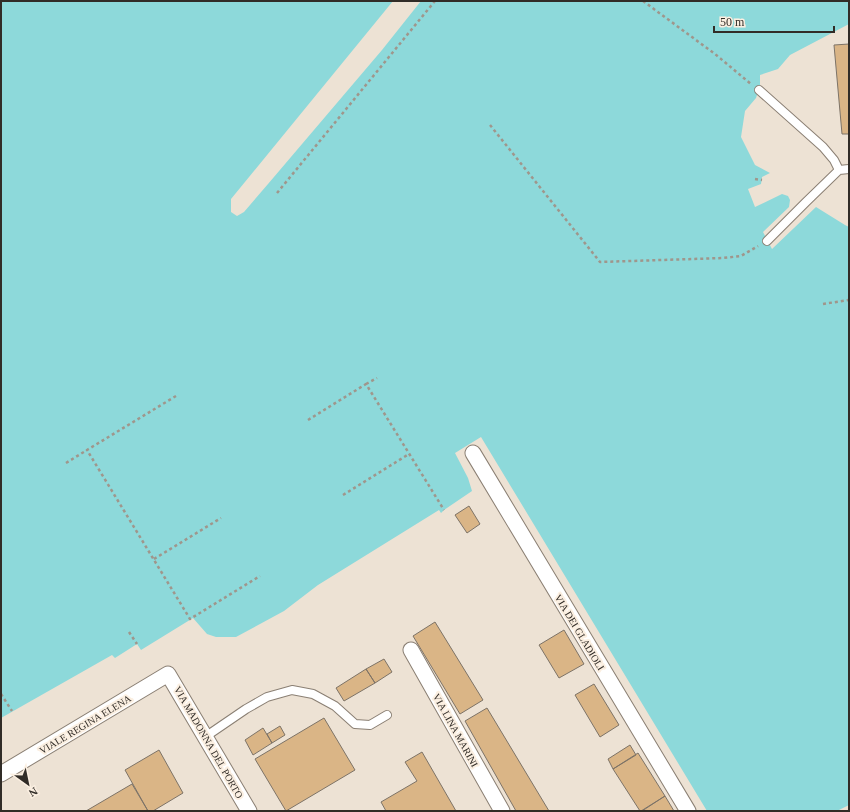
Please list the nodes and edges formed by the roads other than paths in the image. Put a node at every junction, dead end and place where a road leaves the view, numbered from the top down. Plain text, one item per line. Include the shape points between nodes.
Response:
1 (759, 90) road end
2 (849, 169) edge
3 (839, 170) junction
4 (767, 241) road end
5 (472, 453) dead end
6 (411, 650) dead end
7 (168, 674) joint
8 (387, 715) dead end
9 (205, 737) junction
10 (1, 774) edge
11 (249, 811) edge
12 (502, 811) edge
13 (688, 811) edge

1 - 3 lane via 824,147
2 - 3 lane
3 - 4 lane
5 - 13 street, VIA DEI GLADIOLI
6 - 12 street, VIA LINA MARINI
7 - 9 street, VIA MADONNA DEL PORTO
7 - 10 street, VIALE REGINA ELENA
8 - 9 lane via 370,725 355,724 335,706 313,694 292,690 267,696
9 - 11 street, VIA MADONNA DEL PORTO

